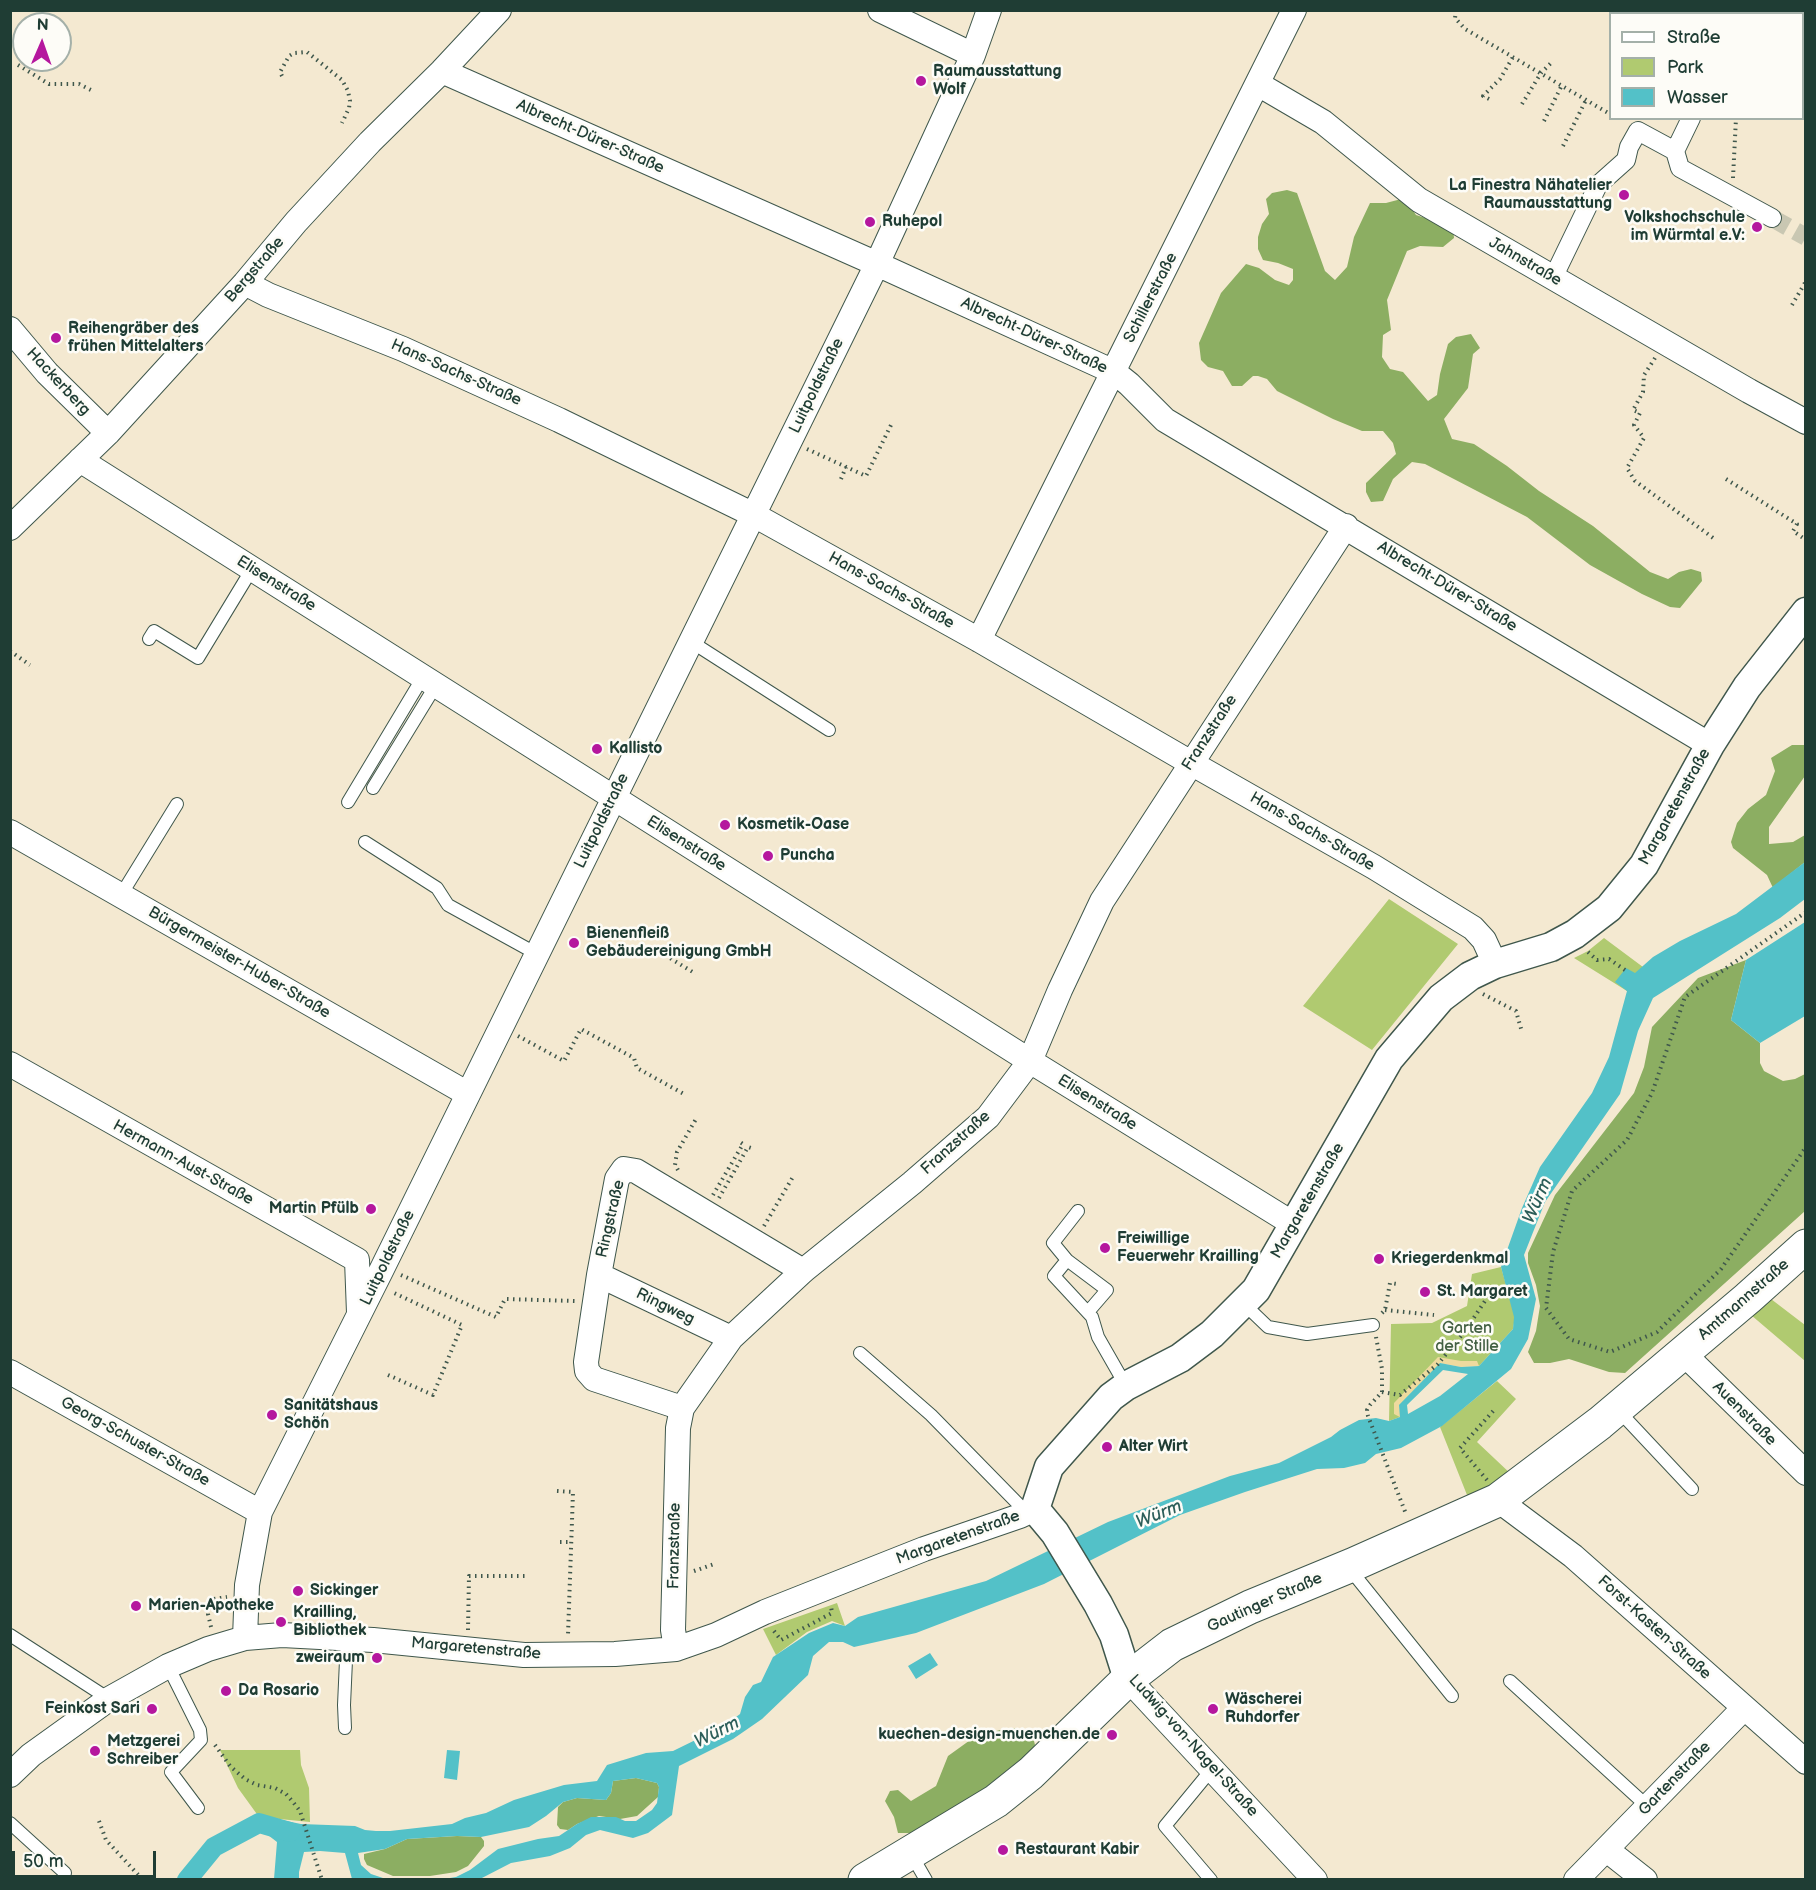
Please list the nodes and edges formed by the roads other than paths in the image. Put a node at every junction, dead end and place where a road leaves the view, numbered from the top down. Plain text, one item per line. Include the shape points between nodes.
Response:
1 (499, 10) edge
2 (880, 10) edge
3 (988, 10) edge
4 (1294, 10) edge
5 (973, 55) junction
6 (442, 71) junction
7 (1258, 84) junction
8 (1690, 120) edge
9 (1675, 152) junction
10 (1772, 218) tunnel mouth
11 (876, 264) junction
12 (1552, 278) junction
13 (245, 283) junction
14 (10, 330) edge
15 (1114, 372) junction
16 (1806, 422) edge
17 (108, 433) junction
18 (80, 460) junction
19 (754, 515) junction
20 (1346, 526) junction
21 (10, 528) edge
22 (252, 569) junction
23 (1806, 612) edge
24 (149, 639) dead end
25 (980, 640) junction
26 (690, 641) junction
27 (429, 681) junction
28 (829, 730) dead end
29 (1710, 745) junction
30 (1191, 764) junction
31 (373, 788) dead end
32 (613, 798) junction
33 (348, 802) dead end
34 (177, 804) dead end
35 (10, 832) edge
36 (365, 842) dead end
37 (121, 895) junction
38 (537, 954) junction
39 (1495, 964) junction
40 (1030, 1061) junction
41 (10, 1064) edge
42 (468, 1094) junction
43 (1078, 1211) dead end
44 (1295, 1225) junction
45 (1806, 1246) edge
46 (392, 1249) junction
47 (357, 1260) junction
48 (1067, 1260) junction
49 (803, 1271) junction
50 (598, 1275) junction
51 (1244, 1304) junction
52 (1088, 1312) junction
53 (360, 1314) junction
54 (1373, 1325) road end
55 (731, 1338) junction
56 (860, 1353) dead end
57 (1683, 1353) junction
58 (10, 1372) edge
59 (1126, 1386) junction
60 (682, 1408) junction
61 (1617, 1409) junction
62 (1806, 1473) edge
63 (1692, 1489) dead end
64 (1495, 1493) junction
65 (1031, 1511) junction
66 (260, 1512) junction
67 (1352, 1565) junction
68 (10, 1635) edge
69 (245, 1638) junction
70 (347, 1638) junction
71 (676, 1649) junction
72 (168, 1666) junction
73 (1128, 1679) junction
74 (1510, 1681) dead end
75 (1452, 1696) dead end
76 (109, 1699) junction
77 (1744, 1708) junction
78 (345, 1728) dead end
79 (1806, 1762) edge
80 (1212, 1769) junction
81 (10, 1774) edge
82 (1648, 1807) junction
83 (198, 1809) dead end
84 (10, 1823) edge
85 (1607, 1850) junction
86 (919, 1866) edge
87 (65, 1873) dead end
88 (865, 1880) edge
89 (1211, 1880) edge
90 (1315, 1880) edge
91 (1576, 1880) edge
92 (1645, 1880) edge

1 - 6 street, Bergstraße
2 - 5 street
3 - 5 street, Luitpoldstraße
4 - 7 street, Schillerstraße
5 - 11 street, Luitpoldstraße
6 - 11 street, Albrecht-Dürer-Straße
6 - 13 street, Bergstraße via 370,142
7 - 12 street, Jahnstraße via 1323,122 1419,200
7 - 15 street, Schillerstraße
8 - 9 street
9 - 10 street via 1680,168
9 - 12 street via 1638,131 1626,160 1598,185
11 - 15 street, Albrecht-Dürer-Straße
11 - 19 street, Luitpoldstraße
12 - 16 street, Jahnstraße
13 - 17 street, Bergstraße
13 - 19 street, Hans-Sachs-Straße via 559,420
14 - 17 street, Hackerberg via 46,373
15 - 20 street, Albrecht-Dürer-Straße via 1165,420
15 - 25 street, Schillerstraße
17 - 18 street, Bergstraße
18 - 21 street, Bergstraße
18 - 22 street, Elisenstraße
19 - 25 street, Hans-Sachs-Straße
19 - 26 street, Luitpoldstraße
20 - 29 street, Albrecht-Dürer-Straße
20 - 30 street, Franzstraße
22 - 24 lane via 198,658 154,631
22 - 27 street, Elisenstraße
23 - 29 street, Margaretenstraße via 1747,687
25 - 30 street, Hans-Sachs-Straße
26 - 28 lane
26 - 32 street, Luitpoldstraße
27 - 31 lane
27 - 32 street, Elisenstraße
27 - 33 lane
29 - 39 street, Margaretenstraße via 1644,865 1609,908 1583,930 1551,947
30 - 39 street, Hans-Sachs-Straße via 1473,928 1484,940
30 - 40 street, Franzstraße via 1102,901
32 - 38 street, Luitpoldstraße
32 - 40 street, Elisenstraße
34 - 37 lane
35 - 37 street, Bürgermeister-Huber-Straße
36 - 38 lane via 437,888 448,905
37 - 42 street, Bürgermeister-Huber-Straße
38 - 42 street, Luitpoldstraße
39 - 44 street, Margaretenstraße via 1470,976 1441,998 1389,1059
40 - 44 street, Elisenstraße
40 - 49 street, Franzstraße via 988,1117
41 - 47 street, Hermann-Aust-Straße
42 - 46 street, Luitpoldstraße
43 - 48 lane via 1053,1243
44 - 51 street, Margaretenstraße
45 - 57 main road, Amtmannstraße
46 - 47 street
46 - 53 street, Luitpoldstraße
47 - 53 street
48 - 52 lane via 1054,1276
48 - 52 lane via 1107,1290
49 - 50 street, Ringstraße via 636,1171 624,1169 617,1179
49 - 55 street, Franzstraße
50 - 55 street, Ringweg
50 - 60 street, Ringstraße via 586,1371 594,1379
51 - 54 lane via 1268,1327 1307,1334
51 - 59 street, Margaretenstraße via 1180,1358
52 - 59 lane
53 - 66 street, Luitpoldstraße
55 - 60 street, Franzstraße
56 - 65 lane
57 - 61 main road, Gautinger Straße
57 - 62 street, Auenstraße
58 - 66 street, Georg-Schuster-Straße
59 - 65 street, Margaretenstraße via 1111,1397 1049,1467
60 - 71 street, Franzstraße via 678,1428 673,1630
61 - 63 lane
61 - 64 main road, Gautinger Straße
64 - 67 main road, Gautinger Straße
64 - 77 street, Forst-Kasten-Straße
65 - 71 street, Margaretenstraße
65 - 73 street, Ludwig-von-Nagel-Straße via 1055,1533 1098,1604 1114,1635
66 - 69 street, Luitpoldstraße via 247,1585
67 - 73 main road, Gautinger Straße via 1250,1607 1172,1645
67 - 75 lane via 1358,1578
68 - 76 lane
69 - 70 street, Margaretenstraße
69 - 72 street, Margaretenstraße
70 - 71 street, Margaretenstraße via 524,1655
70 - 78 lane
72 - 76 street, Margaretenstraße
72 - 83 lane via 200,1730 201,1740 171,1772
73 - 80 street, Ludwig-von-Nagel-Straße
73 - 86 main road, Gautinger Straße via 1031,1773
74 - 82 lane
76 - 81 street, Margaretenstraße
77 - 79 street, Forst-Kasten-Straße
77 - 82 street, Gartenstraße
80 - 89 lane via 1165,1826
80 - 90 street, Ludwig-von-Nagel-Straße
82 - 85 street, Gartenstraße
84 - 87 lane
85 - 91 street, Gartenstraße
85 - 92 street
86 - 88 main road, Gautinger Straße

